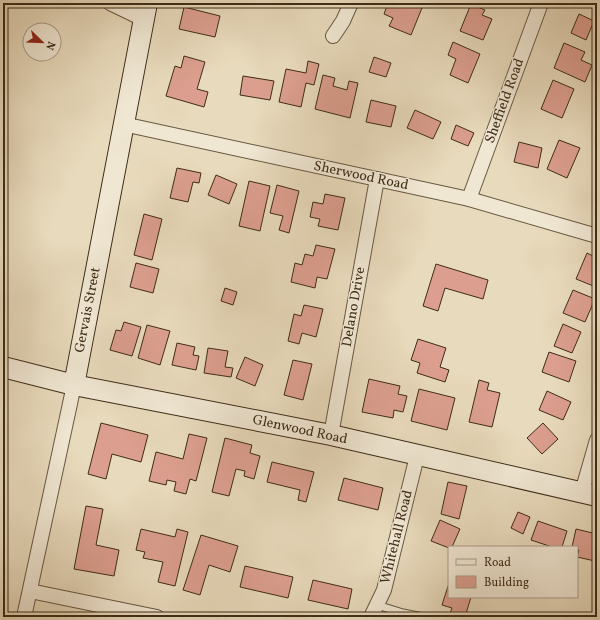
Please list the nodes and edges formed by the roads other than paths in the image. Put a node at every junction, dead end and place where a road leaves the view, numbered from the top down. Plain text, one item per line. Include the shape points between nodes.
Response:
1 (110, 3) edge
2 (351, 3) edge
3 (541, 3) edge
4 (145, 11) edge
5 (333, 36) dead end
6 (123, 124) junction
7 (377, 179) junction
8 (468, 199) junction
9 (597, 236) edge
10 (3, 367) edge
11 (74, 385) junction
12 (331, 435) junction
13 (597, 440) edge
14 (417, 456) junction
15 (590, 494) edge
16 (30, 591) junction
17 (374, 611) edge
18 (24, 617) edge
19 (157, 617) edge
20 (423, 617) edge

1 - 4 street
2 - 5 street
3 - 8 street, Sheffield Road
4 - 6 street, Gervais Street
6 - 7 street, Sherwood Road
6 - 11 street, Gervais Street
7 - 8 street, Sherwood Road
7 - 12 street, Delano Drive
8 - 9 street, Sherwood Road
10 - 11 street, Glenwood Road
11 - 12 street, Glenwood Road
11 - 16 street, Gervais Street
12 - 14 street, Glenwood Road
13 - 15 street
14 - 15 street, Glenwood Road
14 - 17 street, Whitehall Road via 384,590
16 - 18 street, Gervais Street
16 - 19 street
17 - 20 lane

